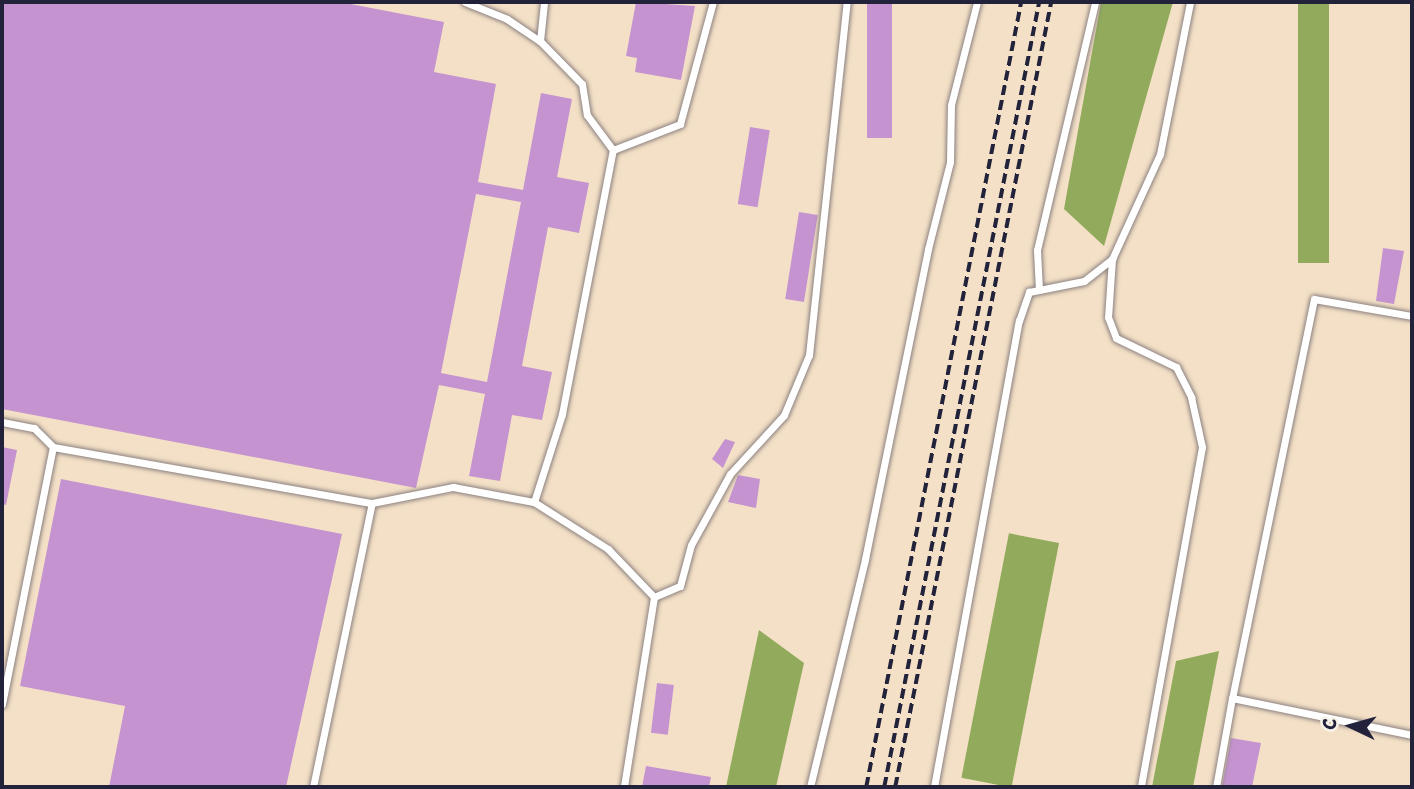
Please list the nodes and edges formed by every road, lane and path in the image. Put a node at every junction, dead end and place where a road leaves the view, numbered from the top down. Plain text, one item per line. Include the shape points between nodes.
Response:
1 (465, 2) edge
2 (544, 2) edge
3 (713, 2) edge
4 (847, 2) edge
5 (977, 2) edge
6 (1095, 2) edge
7 (1190, 2) edge
8 (540, 41) junction
9 (613, 150) junction
10 (1112, 259) junction
11 (1038, 290) junction
12 (1412, 316) edge
13 (2, 422) edge
14 (53, 447) junction
15 (534, 502) junction
16 (372, 503) junction
17 (654, 597) junction
18 (1232, 698) junction
19 (2, 704) edge
20 (1412, 734) edge
21 (313, 787) edge
22 (624, 787) edge
23 (810, 787) edge
24 (934, 787) edge
25 (1141, 787) edge
26 (1216, 787) edge

1 - 8 lane via 507,19
2 - 8 lane
3 - 9 lane via 680,124
4 - 17 lane via 809,355 784,415 730,474 691,545 680,586
5 - 23 lane via 951,105 950,162 865,559
6 - 11 lane via 1037,250
7 - 10 lane via 1160,154
8 - 9 lane via 582,84 587,116
9 - 15 lane via 562,414
10 - 11 lane via 1084,281
10 - 25 lane via 1108,317 1116,338 1176,367 1191,397 1202,447
11 - 24 lane via 1029,292 1019,321
12 - 18 lane via 1314,299
13 - 14 lane via 34,429
14 - 16 lane
14 - 19 lane
15 - 16 lane via 453,487
15 - 17 lane via 608,548
16 - 21 lane
17 - 22 lane
18 - 20 lane
18 - 26 lane

